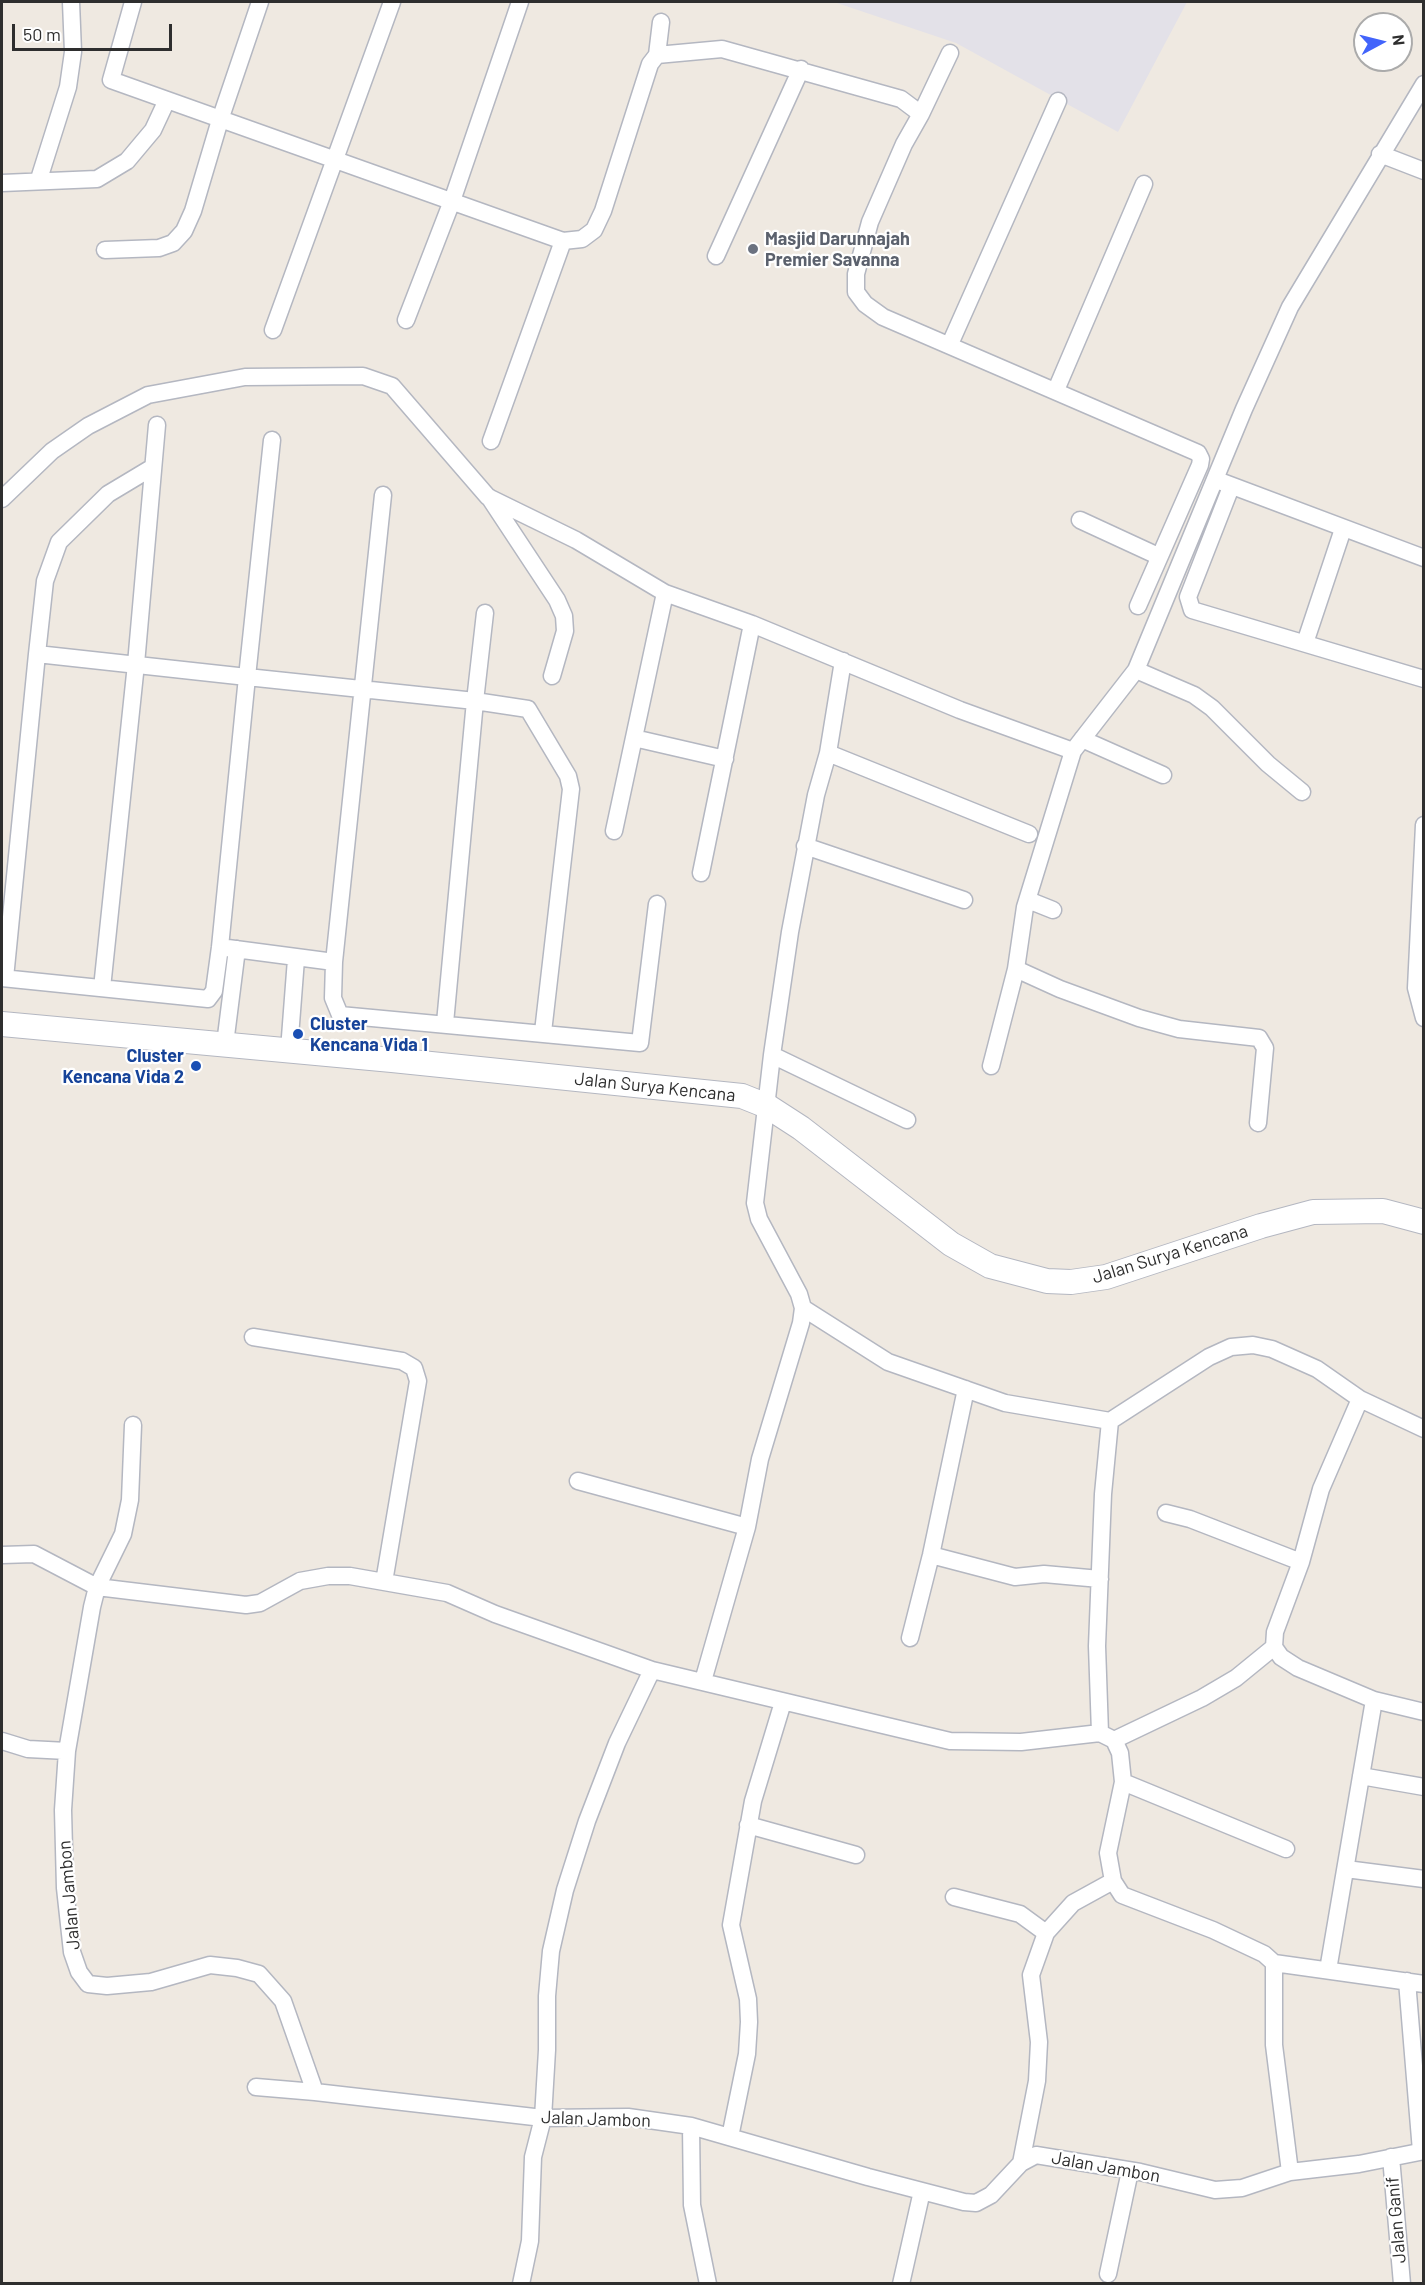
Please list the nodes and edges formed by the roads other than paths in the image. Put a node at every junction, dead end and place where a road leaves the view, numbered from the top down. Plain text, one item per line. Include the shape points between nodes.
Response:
1 (71, 2) edge
2 (133, 2) edge
3 (260, 2) edge
4 (392, 2) edge
5 (520, 2) edge
6 (661, 22) dead end
7 (950, 53) dead end
8 (657, 55) junction
9 (801, 69) junction
10 (1424, 84) edge
11 (167, 100) junction
12 (1058, 101) dead end
13 (921, 114) junction
14 (220, 120) junction
15 (1380, 154) junction
16 (336, 162) junction
17 (1424, 171) edge
18 (39, 180) junction
19 (2, 183) edge
20 (1144, 184) dead end
21 (452, 201) junction
22 (563, 241) junction
23 (105, 250) dead end
24 (717, 255) dead end
25 (406, 320) dead end
26 (273, 330) dead end
27 (950, 344) junction
28 (1056, 390) junction
29 (157, 425) dead end
30 (272, 440) dead end
31 (491, 441) dead end
32 (153, 467) junction
33 (1215, 478) junction
34 (1231, 487) junction
35 (382, 495) dead end
36 (488, 497) junction
37 (2, 499) edge
38 (1080, 520) dead end
39 (1343, 529) junction
40 (1158, 555) junction
41 (1424, 558) edge
42 (665, 593) junction
43 (1138, 606) dead end
44 (485, 612) dead end
45 (753, 624) junction
46 (1305, 643) junction
47 (37, 654) junction
48 (843, 661) junction
49 (136, 664) junction
50 (1136, 670) junction
51 (552, 676) dead end
52 (248, 677) junction
53 (1424, 679) edge
54 (364, 689) junction
55 (475, 700) junction
56 (634, 738) junction
57 (1077, 745) junction
58 (828, 753) junction
59 (726, 759) junction
60 (1163, 775) dead end
61 (1302, 792) dead end
62 (1424, 825) edge
63 (614, 831) dead end
64 (1029, 834) dead end
65 (805, 846) junction
66 (701, 873) dead end
67 (964, 900) dead end
68 (1028, 900) junction
69 (657, 904) dead end
70 (1053, 910) dead end
71 (220, 947) junction
72 (237, 949) junction
73 (296, 959) junction
74 (334, 962) junction
75 (1016, 969) junction
76 (3, 978) edge
77 (102, 988) junction
78 (1424, 1018) edge
79 (445, 1023) junction
80 (2, 1024) edge
81 (543, 1032) junction
82 (225, 1044) junction
83 (289, 1050) junction
84 (772, 1055) junction
85 (991, 1066) dead end
86 (767, 1106) junction
87 (907, 1120) dead end
88 (1258, 1123) dead end
89 (1424, 1222) edge
90 (803, 1308) junction
91 (253, 1337) dead end
92 (966, 1389) junction
93 (1360, 1399) junction
94 (1110, 1421) junction
95 (133, 1425) dead end
96 (1424, 1429) edge
97 (578, 1481) dead end
98 (1166, 1513) dead end
99 (747, 1527) junction
100 (2, 1555) edge
101 (931, 1555) junction
102 (1301, 1562) junction
103 (1100, 1579) junction
104 (384, 1582) junction
105 (97, 1587) junction
106 (909, 1638) dead end
107 (1274, 1647) junction
108 (652, 1670) junction
109 (703, 1681) junction
110 (1374, 1700) junction
111 (783, 1702) junction
112 (1424, 1712) edge
113 (1107, 1736) junction
114 (2, 1741) edge
115 (67, 1751) junction
116 (1361, 1776) junction
117 (1123, 1782) junction
118 (1424, 1787) edge
119 (748, 1825) junction
120 (1286, 1849) dead end
121 (856, 1855) dead end
122 (1346, 1869) junction
123 (1424, 1879) edge
124 (1113, 1881) junction
125 (954, 1897) dead end
126 (1046, 1933) junction
127 (1274, 1963) junction
128 (1328, 1970) junction
129 (1415, 1982) edge
130 (256, 2087) dead end
131 (315, 2092) junction
132 (543, 2118) junction
133 (691, 2126) junction
134 (730, 2136) junction
135 (1422, 2151) edge
136 (1391, 2157) junction
137 (1021, 2163) junction
138 (1130, 2171) junction
139 (1290, 2172) junction
140 (922, 2190) junction
141 (1108, 2274) dead end
142 (520, 2283) edge
143 (708, 2283) edge
144 (901, 2283) edge
145 (1401, 2283) edge

1 - 18 street via 73,52 68,87
2 - 11 street via 111,80
3 - 14 street
4 - 16 street
5 - 21 street
6 - 8 street
7 - 13 street
8 - 9 street via 722,49
8 - 22 street via 650,64 594,230 582,239
9 - 13 street via 902,99
9 - 24 street
10 - 15 street
11 - 14 street
11 - 18 street via 153,130 127,161 98,179
12 - 27 street
13 - 27 street via 870,222 856,274 856,292 883,317
14 - 16 street
14 - 23 street via 184,231 173,243 159,248
15 - 17 street
15 - 33 street via 1290,307
16 - 21 street
16 - 26 street
18 - 19 street
20 - 28 street
21 - 22 street
21 - 25 street
22 - 31 street
27 - 28 street
28 - 40 street via 1198,453 1200,465
29 - 32 street
30 - 52 street
32 - 47 street via 108,494 59,542 45,581
32 - 49 street
33 - 34 street
33 - 50 street
34 - 39 street
34 - 46 street via 1188,597 1192,610
35 - 54 street
36 - 37 street via 392,386 363,376 277,376 245,377 148,394 88,426 52,451
36 - 42 street via 576,540
36 - 51 street via 564,616
38 - 40 street
39 - 41 street
39 - 46 street
40 - 43 street
42 - 45 street
42 - 56 street
44 - 55 street
45 - 48 street
45 - 59 street
46 - 53 street
47 - 49 street
47 - 76 street
48 - 57 street via 960,710
48 - 58 street
49 - 52 street
49 - 77 street
50 - 57 street
50 - 61 street via 1194,695 1212,708
52 - 54 street
52 - 71 street
54 - 55 street
54 - 74 street
55 - 79 street
55 - 81 street via 528,709 568,776 571,789
56 - 59 street
56 - 63 street
57 - 60 street
57 - 68 street
58 - 64 street
58 - 65 street
59 - 66 street
62 - 78 street via 1416,988
65 - 67 street
65 - 84 street
68 - 70 street
68 - 75 street
69 - 81 street via 640,1043
71 - 72 street
71 - 77 street via 214,991 208,999
72 - 73 street
72 - 82 street
73 - 74 street
73 - 83 street
74 - 79 street via 333,998 340,1015
75 - 85 street
75 - 88 street via 1060,989 1169,1026 1259,1038 1264,1048 1264,1064
76 - 77 street
79 - 81 street
80 - 82 street, Jalan Surya Kencana
82 - 83 street, Jalan Surya Kencana
83 - 86 street, Jalan Surya Kencana via 699,1089 742,1095
84 - 86 street
84 - 87 street
86 - 89 street, Jalan Surya Kencana via 951,1244 990,1266 1047,1281 1106,1277 1312,1212 1383,1211
86 - 90 street via 755,1203 759,1219 799,1293
90 - 92 street via 888,1362
90 - 99 street via 760,1459
91 - 104 street via 402,1360 414,1368 418,1381
92 - 94 street via 1005,1403
92 - 101 street
93 - 94 street via 1317,1369 1272,1349 1252,1345 1231,1347 1209,1358
93 - 96 street
93 - 102 street via 1321,1489
94 - 103 street
95 - 105 street, Jalan Jambon via 130,1500 123,1534
97 - 99 street
98 - 102 street
99 - 109 street
100 - 105 street via 34,1554
101 - 103 street via 1015,1577 1044,1574
101 - 106 street
102 - 107 street via 1275,1632
103 - 113 street via 1097,1646
104 - 105 street via 328,1576 300,1581 260,1603 246,1605
104 - 108 street via 447,1593
105 - 115 street, Jalan Jambon
107 - 110 street via 1298,1668
107 - 113 street via 1219,1688
108 - 109 street
108 - 132 street via 616,1743 565,1890 551,1951
109 - 111 street
110 - 112 street
110 - 116 street
111 - 113 street via 950,1741 1021,1742
111 - 119 street
113 - 117 street via 1120,1753
114 - 115 street via 27,1749
115 - 131 street, Jalan Jambon via 64,1888 72,1952 79,1972 88,1984 107,1986 151,1982 210,1965 259,1974 283,2001
116 - 118 street
116 - 122 street
117 - 120 street
117 - 124 street via 1108,1853
119 - 121 street
119 - 134 street via 731,1925 748,1999 749,2022 747,2054
122 - 123 street
122 - 128 street
124 - 126 street via 1073,1904
124 - 127 street via 1122,1895 1213,1930 1264,1954
125 - 126 street via 1020,1914
126 - 137 street via 1031,1975 1039,2042 1037,2081
127 - 128 street
127 - 139 street via 1274,2045
128 - 129 street
129 - 135 street
130 - 131 street
131 - 132 street, Jalan Jambon
132 - 133 street, Jalan Jambon via 628,2117
132 - 142 street via 533,2157 530,2241
133 - 134 street, Jalan Jambon
133 - 143 street via 692,2205
134 - 140 street, Jalan Jambon via 868,2178
135 - 136 street, Jalan Jambon
136 - 139 street, Jalan Jambon
136 - 145 street, Jalan Ganif
137 - 138 street, Jalan Jambon via 1036,2155
137 - 140 street, Jalan Jambon via 991,2195 976,2203
138 - 139 street, Jalan Jambon via 1215,2190 1242,2188
138 - 141 street
140 - 144 street

